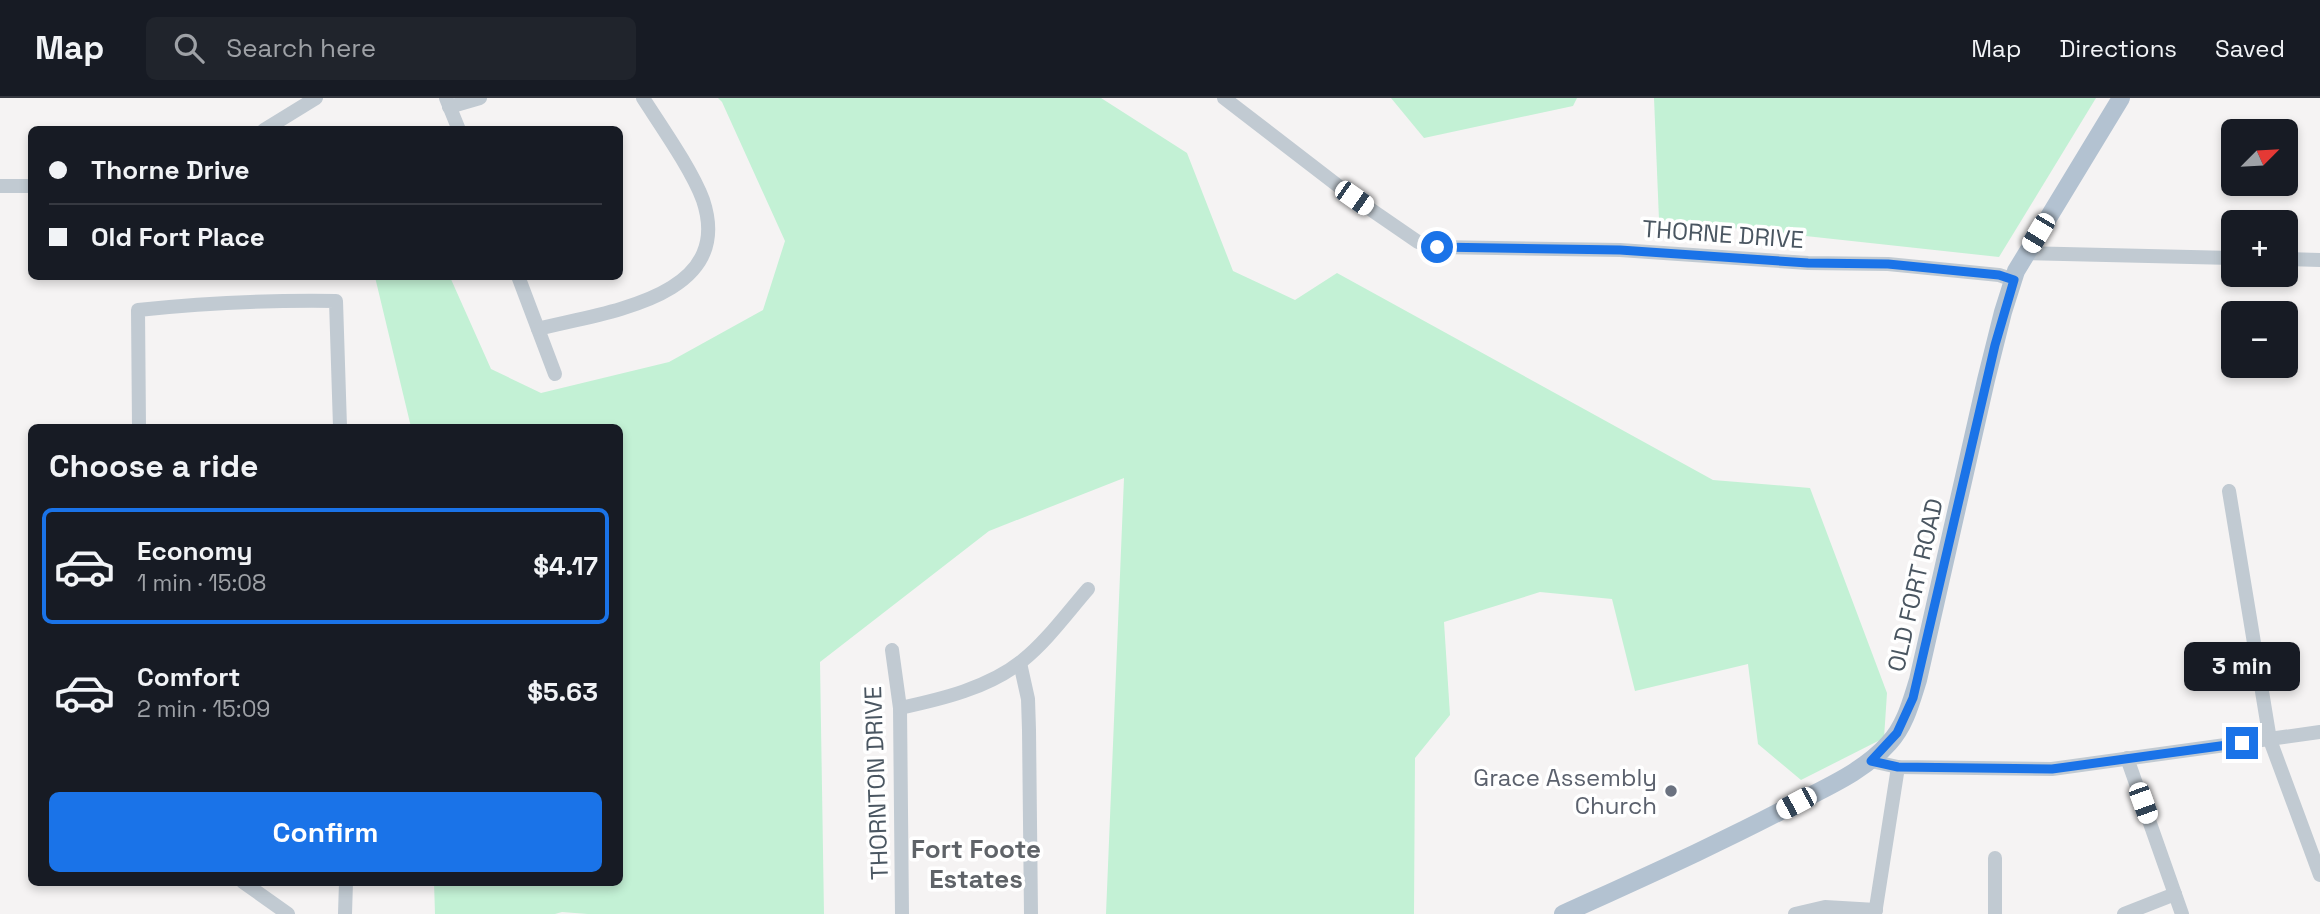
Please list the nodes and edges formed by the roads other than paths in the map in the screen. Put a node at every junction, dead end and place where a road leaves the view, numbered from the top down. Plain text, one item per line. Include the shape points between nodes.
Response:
1 (316, 98) edge
2 (480, 98) edge
3 (643, 98) edge
4 (1224, 98) edge
5 (2121, 98) edge
6 (448, 102) edge
7 (270, 126) edge
8 (457, 126) edge
9 (0, 186) edge
10 (28, 186) edge
11 (2026, 253) junction
12 (2221, 258) edge
13 (2298, 259) edge
14 (2320, 260) edge
15 (520, 280) edge
16 (2014, 280) junction
17 (538, 329) junction
18 (555, 374) dead end
19 (139, 424) edge
20 (340, 424) edge
21 (2229, 491) dead end
22 (1088, 589) dead end
23 (892, 650) dead end
24 (1020, 663) junction
25 (900, 708) junction
26 (2320, 732) edge
27 (2270, 740) junction
28 (2127, 758) junction
29 (1871, 761) junction
30 (1898, 767) junction
31 (1994, 858) dead end
32 (2320, 875) edge
33 (249, 886) edge
34 (346, 886) edge
35 (2175, 894) junction
36 (1876, 912) edge
37 (288, 914) edge
38 (345, 914) edge
39 (902, 914) edge
40 (1031, 914) edge
41 (1563, 914) edge
42 (1795, 914) edge
43 (1995, 914) edge
44 (2124, 914) edge
45 (2182, 914) edge

1 - 7 street
2 - 6 street
3 - 17 street via 702,197 708,232 704,254 689,274 660,296
4 - 16 street, THORNE DRIVE via 1354,198 1428,246 1620,250 1888,264
5 - 11 main road, OLD FORT ROAD
6 - 8 street
9 - 10 street
11 - 12 street
11 - 16 main road, OLD FORT ROAD
13 - 14 street
15 - 17 street
16 - 29 main road, OLD FORT ROAD via 1913,698 1897,733
17 - 18 street
19 - 20 street via 138,310 216,302 336,300
21 - 27 street
22 - 24 street
23 - 25 street, THORNTON DRIVE
24 - 25 street via 967,690
24 - 40 street via 1028,699
25 - 39 street, THORNTON DRIVE
26 - 27 street
27 - 28 street
27 - 32 street
28 - 30 street via 2052,769
28 - 35 street
29 - 30 street
29 - 41 main road, OLD FORT ROAD via 1735,834
30 - 36 street
31 - 43 street
33 - 37 street
34 - 38 street
35 - 44 street
35 - 45 street
36 - 42 street via 1825,907

